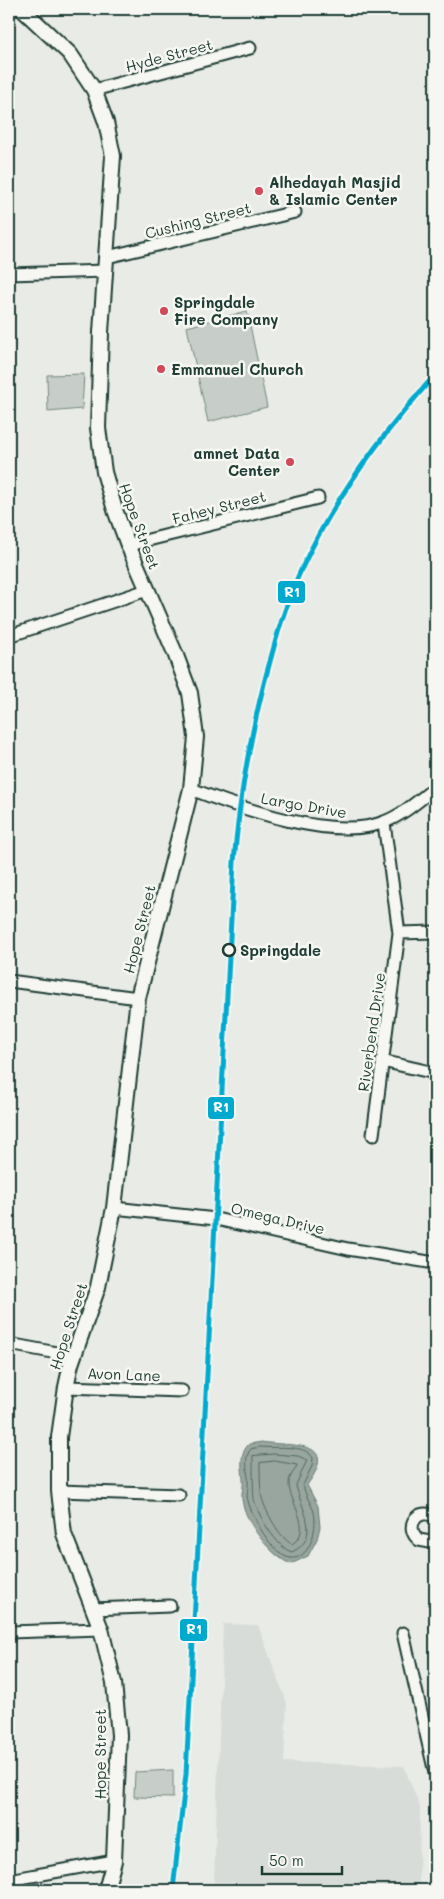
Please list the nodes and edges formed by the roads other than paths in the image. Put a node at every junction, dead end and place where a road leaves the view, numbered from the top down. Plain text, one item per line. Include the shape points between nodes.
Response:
1 (16, 9) edge
2 (22, 9) edge
3 (9, 11) edge
4 (250, 48) dead end
5 (94, 90) junction
6 (296, 212) dead end
7 (106, 264) junction
8 (9, 274) edge
9 (318, 498) dead end
10 (128, 544) junction
11 (147, 590) junction
12 (9, 636) edge
13 (435, 788) edge
14 (191, 789) junction
15 (384, 823) junction
16 (435, 932) edge
17 (399, 933) junction
18 (9, 981) edge
19 (138, 998) junction
20 (382, 1061) junction
21 (435, 1073) edge
22 (373, 1135) dead end
23 (114, 1208) junction
24 (435, 1263) edge
25 (9, 1344) edge
26 (74, 1356) junction
27 (66, 1387) junction
28 (182, 1391) dead end
29 (58, 1490) junction
30 (179, 1495) dead end
31 (434, 1514) edge
32 (435, 1539) edge
33 (170, 1606) dead end
34 (93, 1609) junction
35 (101, 1629) junction
36 (9, 1632) edge
37 (403, 1633) dead end
38 (435, 1773) edge
39 (114, 1860) junction
40 (9, 1880) edge
41 (106, 1890) edge

1 - 3 street
2 - 5 main road, Hope Street via 70,54
4 - 5 street, Hyde Street
5 - 7 main road, Hope Street via 106,122 113,156
6 - 7 street, Cushing Street
7 - 8 street, Cushing Street
7 - 10 main road, Hope Street via 98,428 104,472 114,510
9 - 10 street, Fahey Street
10 - 11 main road, Hope Street
11 - 12 street
11 - 14 main road, Hope Street via 190,693 196,737
13 - 15 street, Largo Drive
14 - 15 street, Largo Drive via 238,807 290,820 348,829
14 - 19 main road, Hope Street
15 - 17 street, Riverbend Drive
16 - 17 street
17 - 20 street, Riverbend Drive
18 - 19 street
19 - 23 main road, Hope Street
20 - 21 street
20 - 22 street, Riverbend Drive
23 - 24 street, Omega Drive via 216,1219 348,1250
23 - 26 main road, Hope Street via 98,1287
25 - 26 street
26 - 27 main road, Hope Street
27 - 28 street, Avon Lane
27 - 29 main road, Hope Street via 59,1437
29 - 30 street
29 - 34 main road, Hope Street via 64,1534
31 - 32 street via 417,1516 412,1532 414,1537 424,1542
33 - 34 street
34 - 35 main road, Hope Street
35 - 36 street
35 - 39 main road, Hope Street via 114,1683 119,1735
37 - 38 street
39 - 40 street
39 - 41 main road, Hope Street

